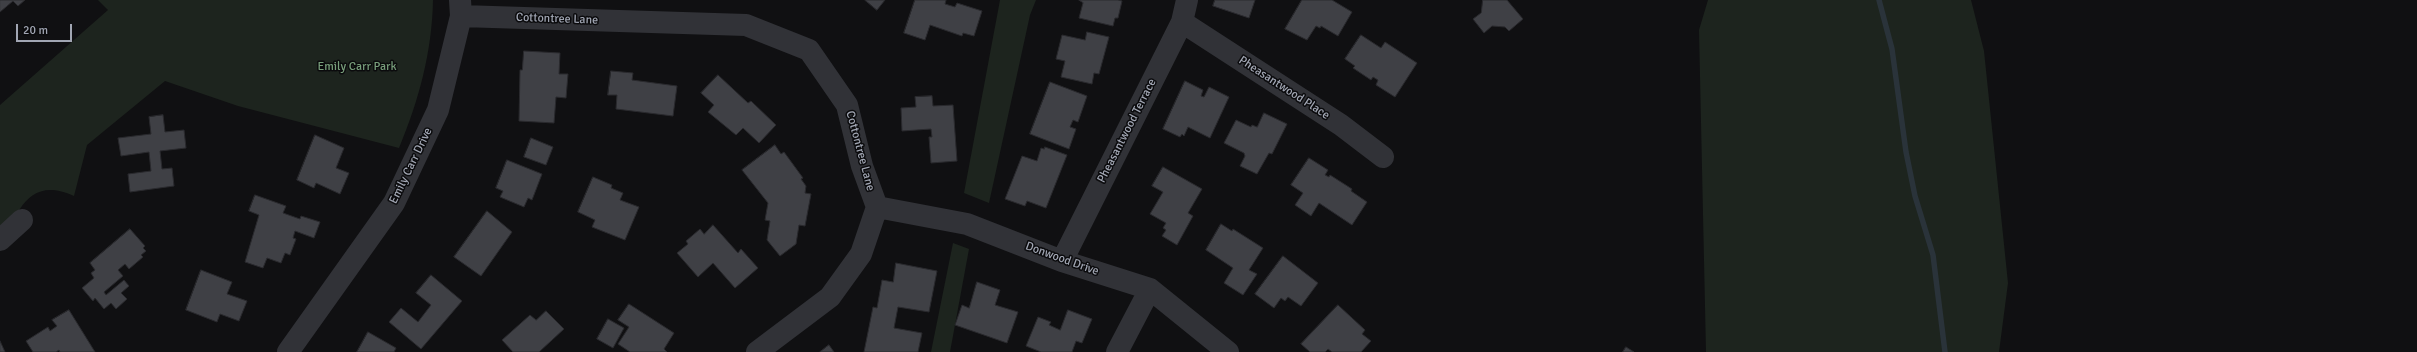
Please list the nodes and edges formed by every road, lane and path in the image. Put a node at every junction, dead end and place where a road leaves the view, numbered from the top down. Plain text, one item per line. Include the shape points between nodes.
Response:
1 (1187, 0) edge
2 (460, 8) edge
3 (1182, 22) junction
4 (1383, 157) dead end
5 (876, 207) junction
6 (22, 220) dead end
7 (0, 240) edge
8 (1062, 260) junction
9 (1150, 289) junction
10 (288, 352) edge
11 (757, 352) edge
12 (1117, 352) edge
13 (1228, 352) edge

1 - 3 street, Pheasantwood Terrace
2 - 5 street, Cottontree Lane via 746,25 809,50 847,105 862,166
2 - 10 street, Emily Carr Drive via 438,110 394,203
3 - 4 street, Pheasantwood Place via 1341,125
3 - 8 street, Pheasantwood Terrace
5 - 8 street, Donwood Drive via 967,224
5 - 11 street, Cottontree Lane via 861,254 830,297
6 - 7 street
8 - 9 street, Donwood Drive
9 - 12 street
9 - 13 street, Donwood Drive

